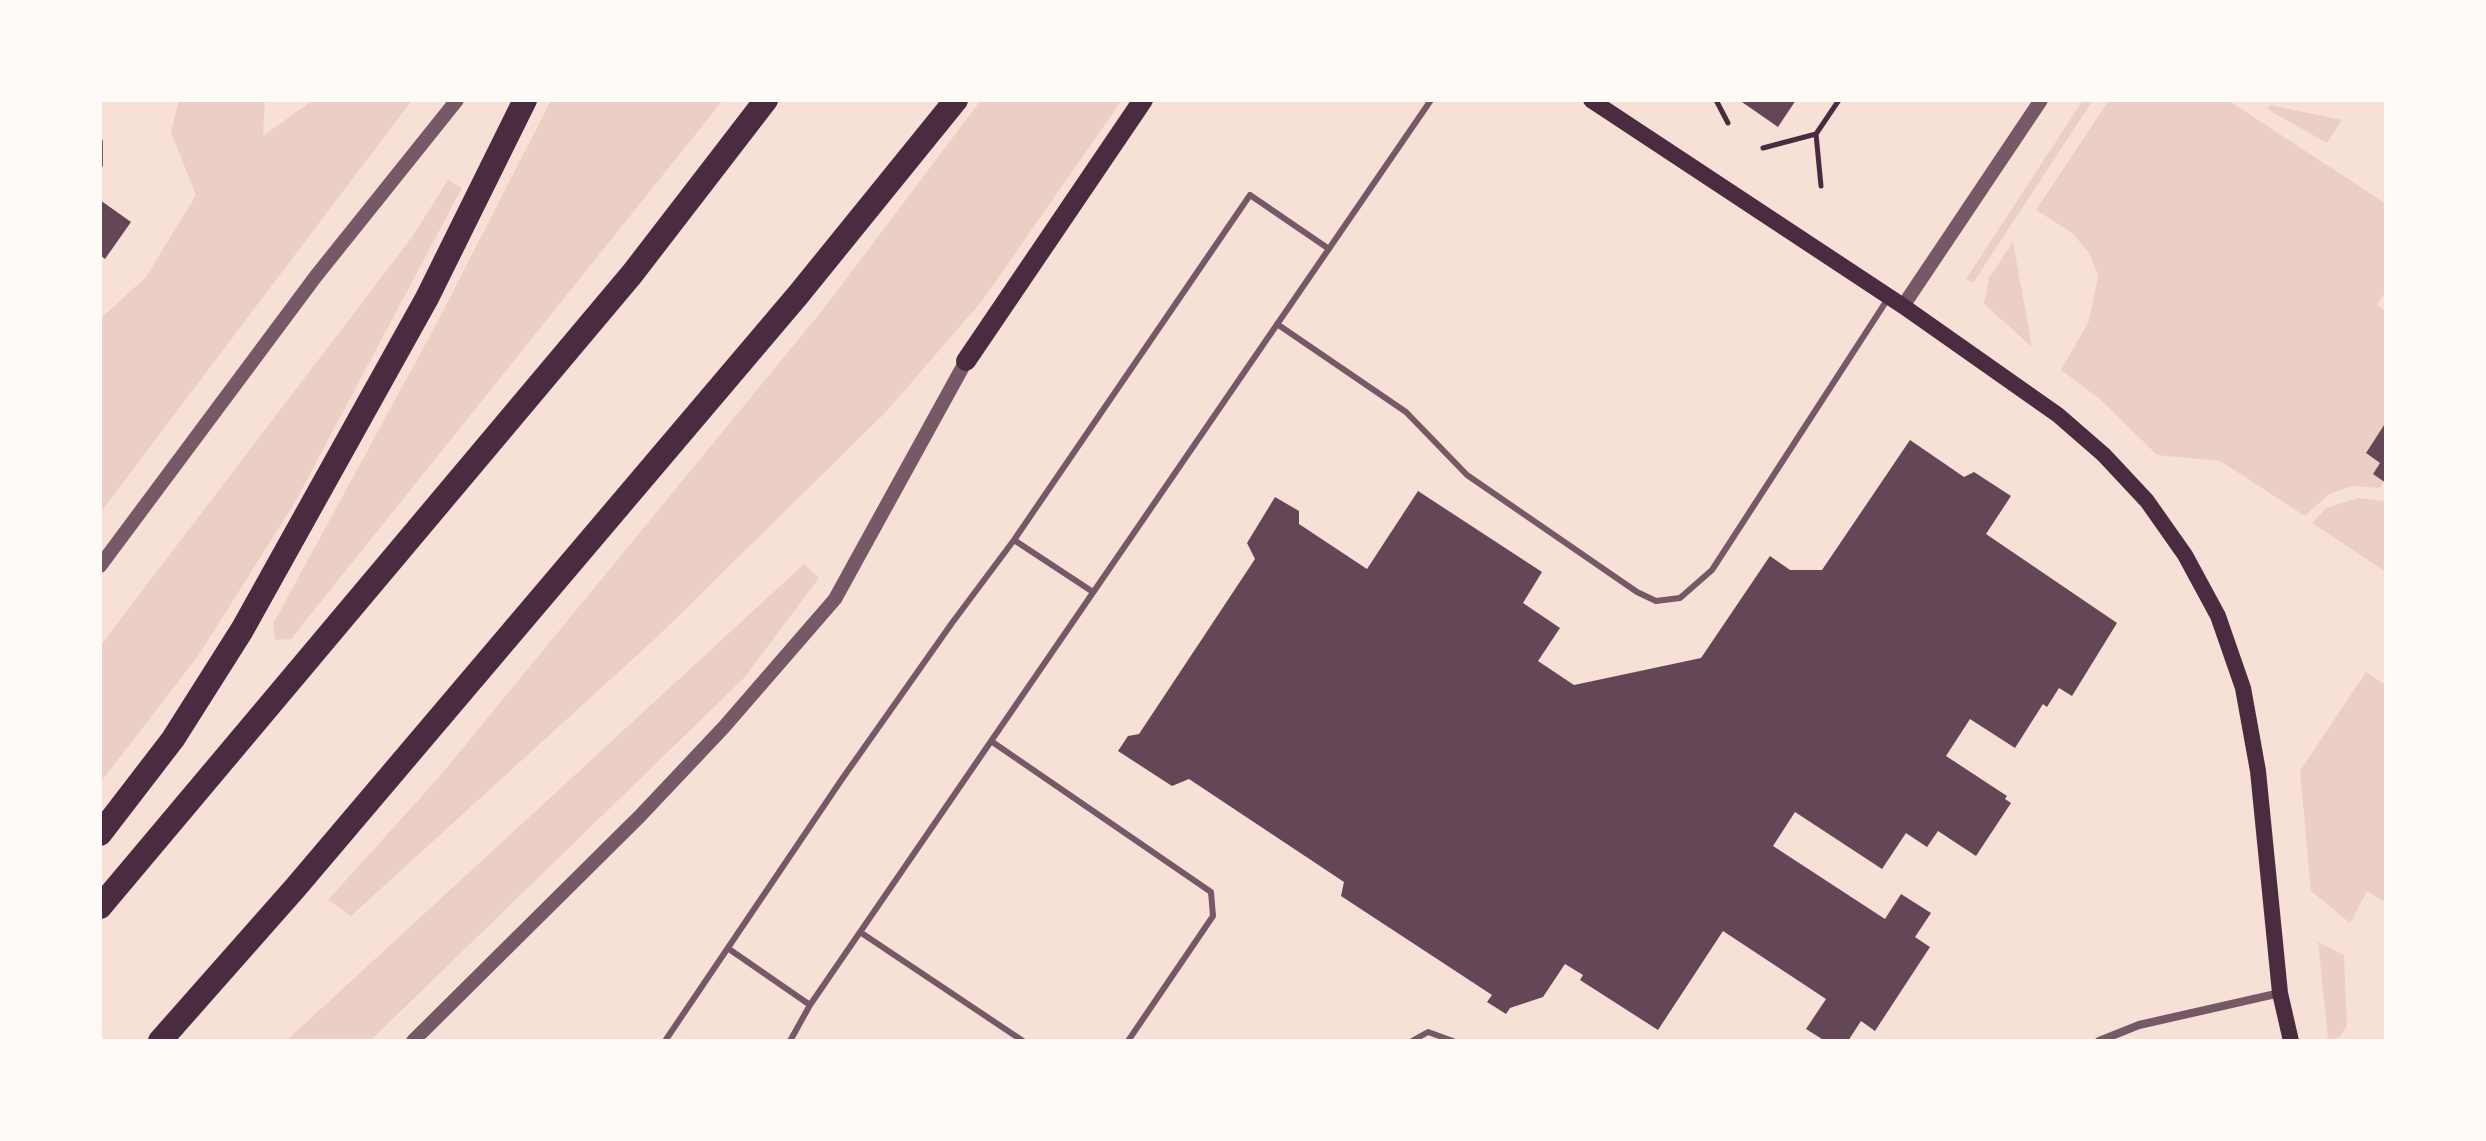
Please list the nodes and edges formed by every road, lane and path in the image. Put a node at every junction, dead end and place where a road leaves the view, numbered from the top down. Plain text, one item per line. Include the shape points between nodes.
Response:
1 (457, 100) edge
2 (525, 100) edge
3 (766, 100) edge
4 (956, 100) edge
5 (1143, 100) edge
6 (1431, 100) edge
7 (1591, 100) edge
8 (1716, 100) edge
9 (1839, 100) edge
10 (2041, 100) edge
11 (1728, 123) dead end
12 (1816, 134) junction
13 (100, 142) edge
14 (1763, 148) dead end
15 (100, 165) edge
16 (1821, 186) dead end
17 (1329, 249) junction
18 (1889, 297) junction
19 (1903, 306) junction
20 (1277, 324) junction
21 (966, 361) joint
22 (1014, 540) junction
23 (100, 566) edge
24 (1093, 592) junction
25 (991, 741) junction
26 (100, 834) edge
27 (100, 907) edge
28 (860, 932) junction
29 (729, 949) junction
30 (2280, 993) junction
31 (810, 1005) junction
32 (160, 1041) edge
33 (413, 1041) edge
34 (665, 1041) edge
35 (790, 1041) edge
36 (1023, 1041) edge
37 (1128, 1041) edge
38 (1412, 1041) edge
39 (1453, 1041) edge
40 (2099, 1041) edge
41 (2291, 1041) edge

1 - 23 street via 316,276
2 - 26 highway via 427,298 242,630 173,739
3 - 27 highway via 632,274
4 - 32 highway via 788,307
5 - 21 main road
6 - 17 lane
7 - 18 main road
8 - 11 path
9 - 12 path
10 - 19 street
12 - 14 path
12 - 16 path
13 - 15 lane
17 - 20 lane
17 - 22 lane via 1250,195
18 - 19 main road
18 - 20 lane via 1712,570 1680,598 1656,601 1467,475 1406,412
19 - 30 main road via 2058,415 2104,455 2147,501 2185,555 2218,616 2243,688 2267,839
20 - 24 lane
21 - 33 street via 835,599 640,816
22 - 24 lane
22 - 29 lane via 933,649
24 - 25 lane
25 - 28 lane
25 - 37 lane via 1211,892 1213,916
28 - 31 lane
28 - 36 lane
29 - 31 lane
29 - 34 lane
30 - 40 street via 2139,1025
30 - 41 main road
31 - 35 lane
38 - 39 lane via 1428,1032

